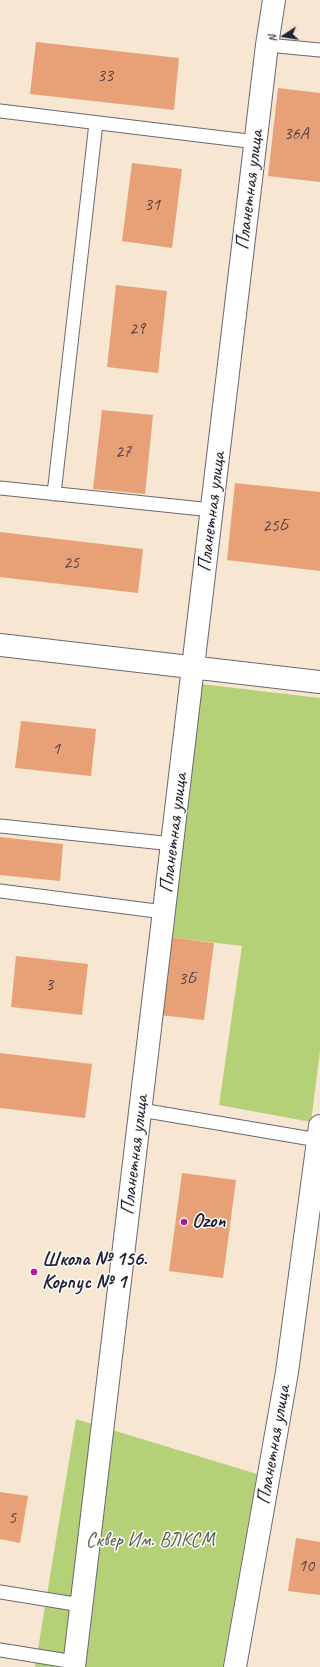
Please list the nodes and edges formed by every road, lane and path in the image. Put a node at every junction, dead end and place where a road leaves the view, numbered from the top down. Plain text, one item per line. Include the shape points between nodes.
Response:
1 (274, 0) edge
2 (268, 45) junction
3 (320, 50) edge
4 (0, 111) edge
5 (96, 123) junction
6 (256, 142) junction
7 (0, 488) edge
8 (54, 494) junction
9 (212, 510) junction
10 (0, 645) edge
11 (194, 668) junction
12 (320, 682) edge
13 (0, 826) edge
14 (173, 844) junction
15 (0, 891) edge
16 (164, 912) junction
17 (141, 1110) junction
18 (319, 1133) edge
19 (0, 1592) edge
20 (81, 1605) junction
21 (0, 1650) edge
22 (74, 1665) edge
23 (235, 1667) edge

1 - 2 street, Планетная улица
2 - 3 lane
2 - 6 street, Планетная улица
4 - 5 lane
5 - 6 lane
5 - 8 lane
6 - 9 street, Планетная улица
7 - 8 lane
8 - 9 lane
9 - 11 street, Планетная улица
10 - 11 street
11 - 12 street
11 - 14 street, Планетная улица
13 - 14 lane
14 - 16 street, Планетная улица
15 - 16 lane
16 - 17 street, Планетная улица
17 - 18 lane
17 - 20 street, Планетная улица
18 - 23 street, Планетная улица via 287,1372
19 - 20 lane
20 - 22 street, Планетная улица
21 - 22 lane

